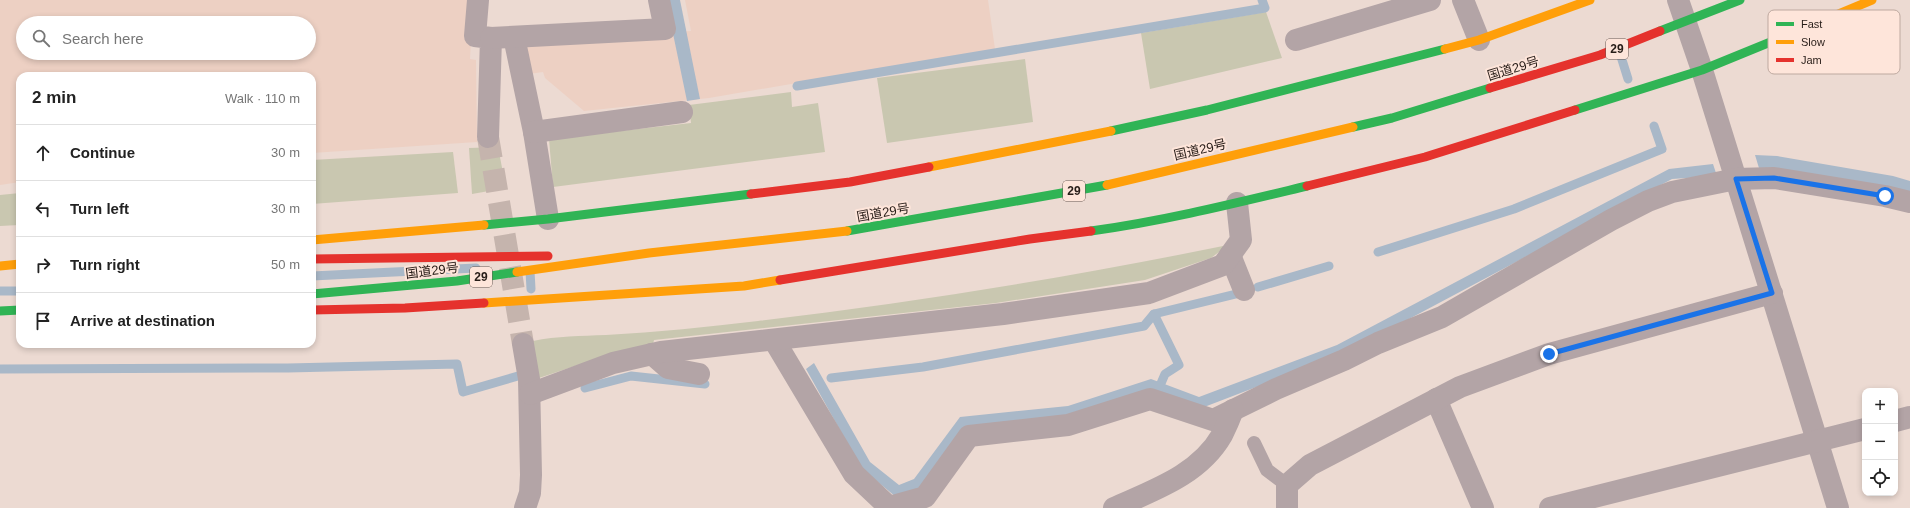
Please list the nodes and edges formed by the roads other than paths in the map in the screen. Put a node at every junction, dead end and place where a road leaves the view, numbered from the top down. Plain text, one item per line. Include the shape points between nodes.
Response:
1 (478, 0) edge
2 (659, 0) edge
3 (1430, 0) edge
4 (1463, 0) edge
5 (1590, 0) edge
6 (1678, 0) edge
7 (1740, 0) edge
8 (1872, 0) edge
9 (1848, 10) edge
10 (514, 37) junction
11 (491, 38) junction
12 (1296, 40) dead end
13 (1479, 40) junction
14 (1768, 43) edge
15 (1702, 70) junction
16 (682, 112) dead end
17 (534, 132) junction
18 (488, 137) tunnel mouth
19 (1736, 179) junction
20 (1910, 202) edge
21 (1237, 203) junction
22 (548, 219) junction
23 (316, 240) edge
24 (649, 253) junction
25 (1230, 255) junction
26 (316, 259) edge
27 (16, 265) edge
28 (0, 267) edge
29 (16, 268) edge
30 (1244, 290) dead end
31 (1772, 293) junction
32 (316, 294) edge
33 (16, 310) edge
34 (316, 310) edge
35 (0, 311) edge
36 (774, 340) junction
37 (523, 344) tunnel mouth
38 (652, 354) junction
39 (699, 374) dead end
40 (530, 394) junction
41 (1436, 398) junction
42 (1233, 410) junction
43 (1910, 417) edge
44 (1898, 420) edge
45 (1862, 430) edge
46 (1818, 441) junction
47 (1254, 443) dead end
48 (1287, 485) junction
49 (525, 508) edge
50 (1114, 508) edge
51 (1287, 508) edge
52 (1483, 508) edge
53 (1550, 508) edge
54 (1838, 508) edge

1 - 11 street via 475,36
2 - 10 street via 665,29
3 - 12 street
4 - 13 street
5 - 13 highway
6 - 15 street
7 - 24 highway, 国道29号 / 29, bridge via 1600,55 1392,118 1092,188 838,233
8 - 9 highway
10 - 11 street
10 - 17 street
11 - 18 street
13 - 22 highway via 1207,110 850,182
14 - 15 highway
15 - 19 street
15 - 21 highway via 1425,157
16 - 17 street
17 - 22 street
19 - 20 street via 1774,178 1815,183
19 - 31 street
19 - 42 street via 1672,192 1648,201 1564,246 1442,317 1378,343
21 - 25 street via 1241,240
21 - 34 highway via 1133,225 1030,239 744,286 405,308
22 - 23 highway
24 - 26 highway, 国道29号 / 29
24 - 32 highway, 国道29号 / 29 via 457,281
25 - 30 street
25 - 36 street via 1223,265 1149,293 1003,314
27 - 28 highway
28 - 29 highway
31 - 41 street via 1549,354
31 - 46 street
33 - 35 highway
36 - 38 street
36 - 42 street via 854,474 889,506 925,497 969,436 1068,425 1150,399 1213,420
37 - 40 street via 530,379
38 - 39 street via 668,368
38 - 40 street via 613,363
40 - 49 street via 531,475 530,493
41 - 48 street via 1310,465
41 - 52 street
42 - 50 street via 1222,435 1194,468 1162,487
43 - 44 street
45 - 46 street
46 - 53 street
46 - 54 street
47 - 48 lane via 1267,470
48 - 51 street

